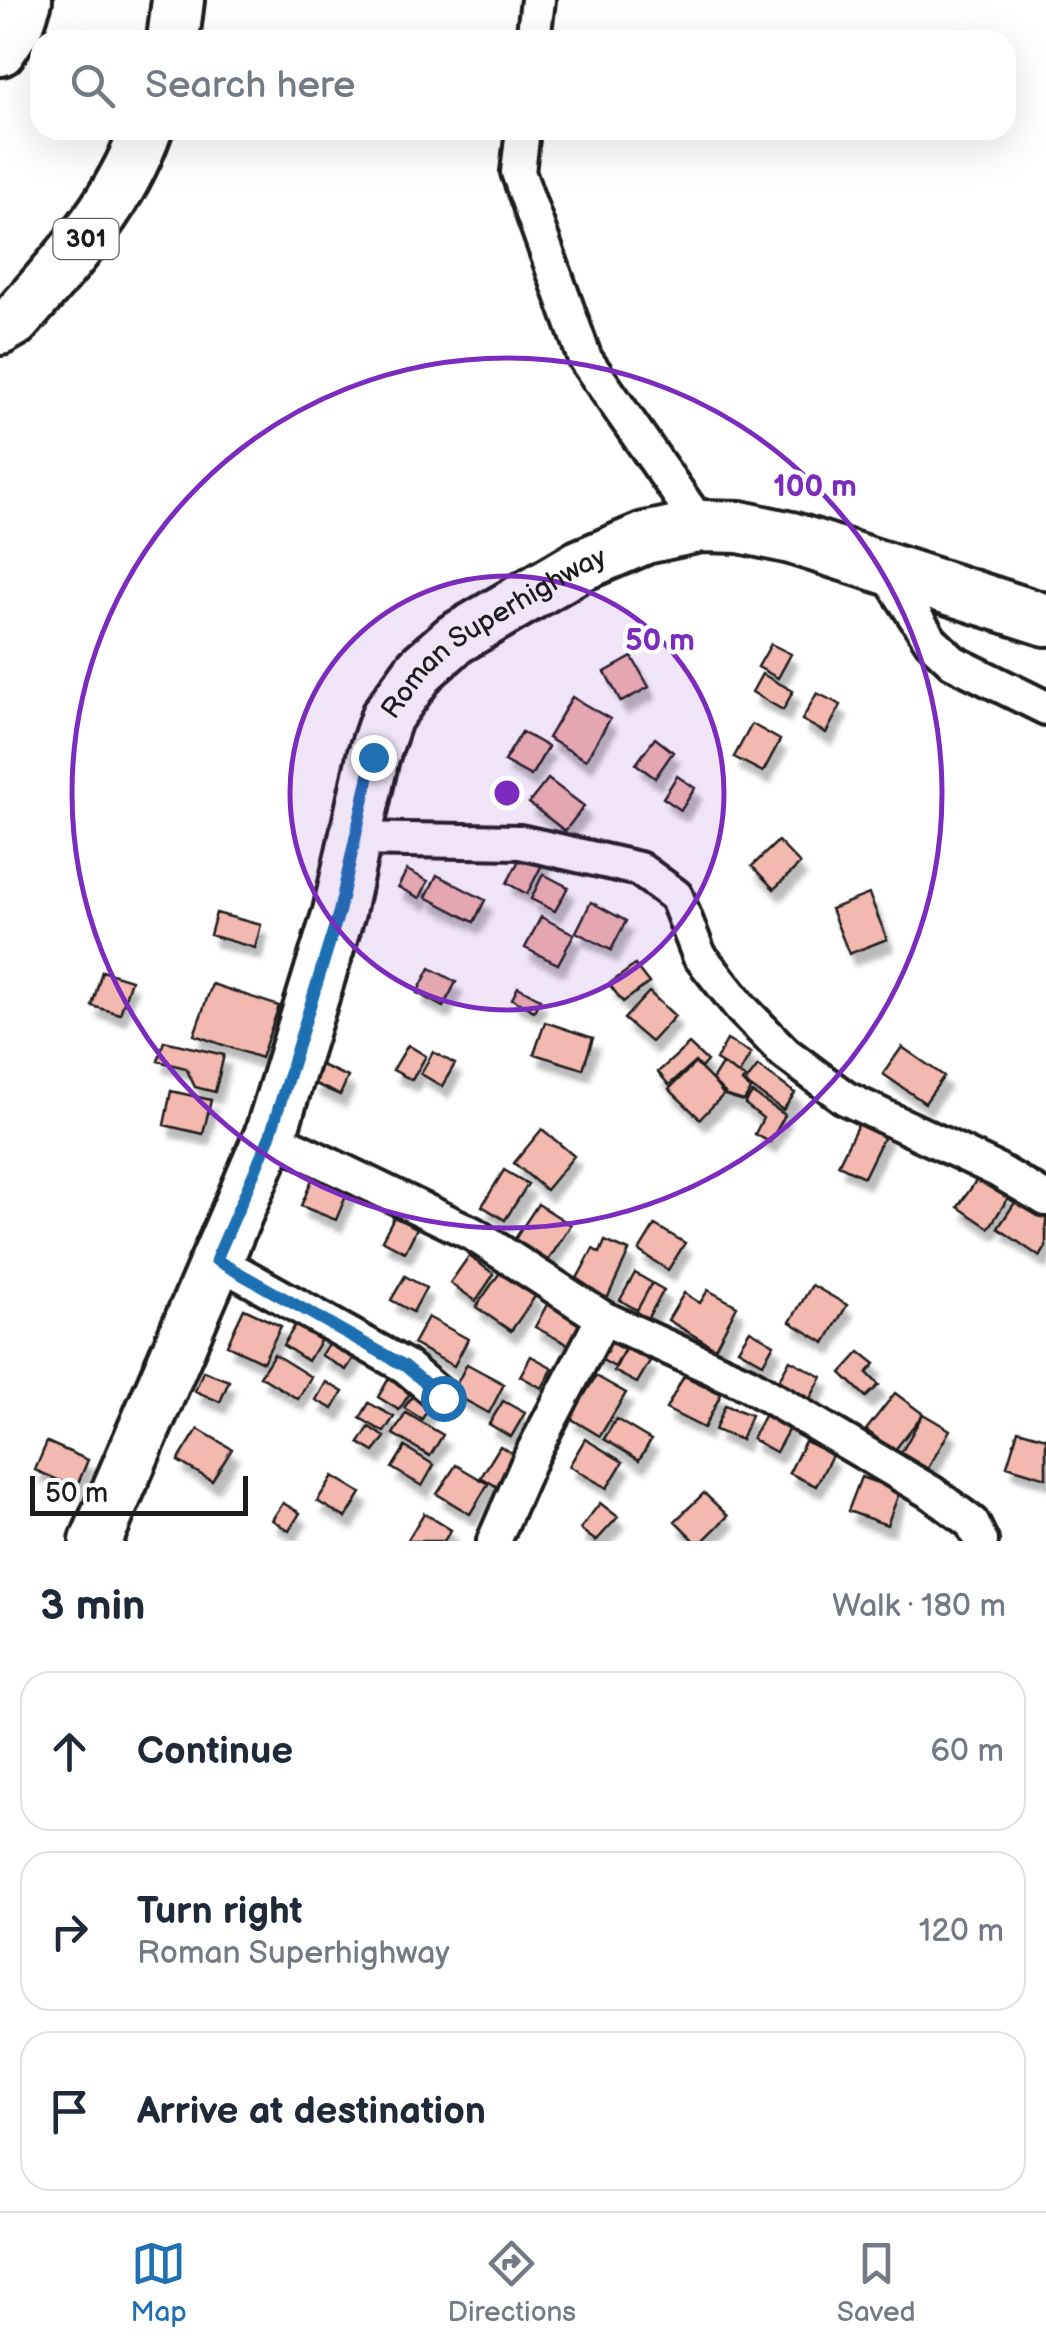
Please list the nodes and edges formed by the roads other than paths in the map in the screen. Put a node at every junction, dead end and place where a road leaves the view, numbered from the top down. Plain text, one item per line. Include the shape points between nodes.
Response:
1 (26, 0) edge
2 (178, 0) edge
3 (538, 0) edge
4 (174, 30) edge
5 (534, 30) edge
6 (0, 50) edge
7 (142, 140) edge
8 (522, 140) edge
9 (0, 330) edge
10 (701, 526) junction
11 (885, 570) junction
12 (1046, 620) edge
13 (1046, 708) edge
14 (353, 839) junction
15 (270, 1136) junction
16 (1046, 1199) edge
17 (216, 1260) junction
18 (603, 1318) junction
19 (443, 1398) dead end
20 (96, 1541) edge
21 (494, 1541) edge
22 (981, 1541) edge

1 - 6 main road
2 - 4 main road
3 - 5 street
7 - 9 main road, 301 via 92,232
8 - 10 street via 518,172 585,359
10 - 11 main road, Roman Superhighway via 791,538
10 - 14 main road, Roman Superhighway via 645,538 579,566 454,639 386,716
11 - 12 main road, Roman Superhighway
11 - 13 street via 931,641 953,662
14 - 15 main road, Roman Superhighway via 339,912
14 - 16 street via 520,842 639,869 676,896 699,955 784,1053 844,1098
15 - 17 main road, Roman Superhighway
15 - 18 street via 473,1234
17 - 19 street via 405,1366
17 - 20 main road, Roman Superhighway
18 - 21 street
18 - 22 street via 748,1384 932,1493 972,1523

